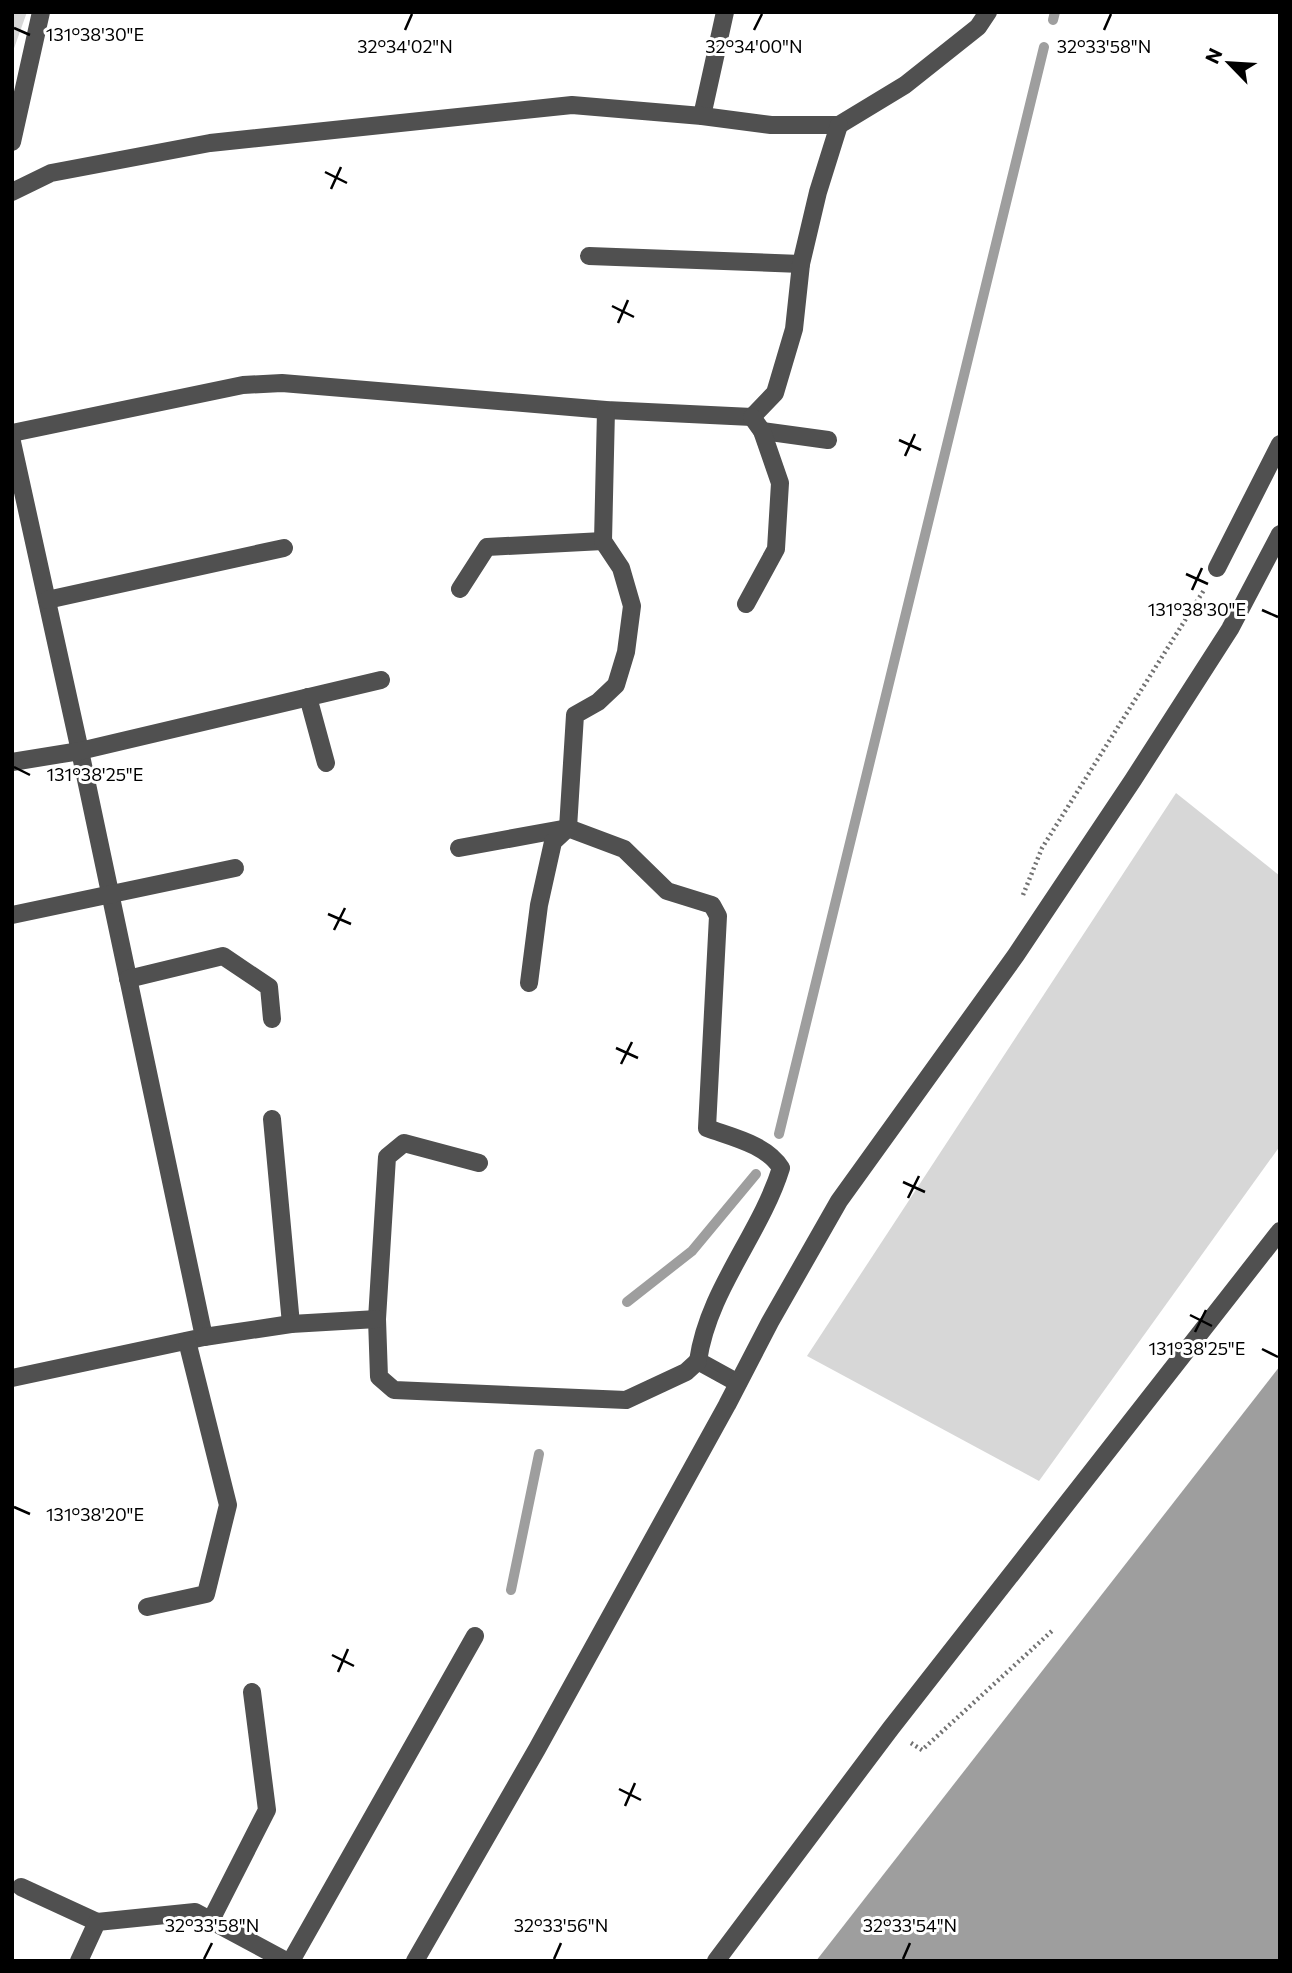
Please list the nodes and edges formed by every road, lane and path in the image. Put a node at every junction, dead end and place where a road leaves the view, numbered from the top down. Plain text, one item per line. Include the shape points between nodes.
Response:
1 (41, 12) edge
2 (725, 12) edge
3 (988, 12) edge
4 (702, 116) junction
5 (839, 125) junction
6 (12, 142) edge
7 (12, 192) edge
8 (589, 256) dead end
9 (801, 264) junction
10 (606, 410) junction
11 (757, 424) junction
12 (12, 433) edge
13 (828, 440) dead end
14 (12, 442) edge
15 (1280, 444) edge
16 (1280, 534) edge
17 (603, 541) junction
18 (284, 548) dead end
19 (1217, 568) joint
20 (460, 589) dead end
21 (47, 600) junction
22 (746, 604) dead end
23 (380, 680) dead end
24 (309, 697) junction
25 (80, 751) junction
26 (12, 762) edge
27 (326, 763) dead end
28 (568, 828) junction
29 (459, 848) dead end
30 (235, 868) dead end
31 (110, 894) junction
32 (1021, 902) dead end
33 (12, 915) edge
34 (128, 978) junction
35 (529, 983) dead end
36 (272, 1020) dead end
37 (272, 1119) dead end
38 (479, 1163) dead end
39 (1280, 1231) edge
40 (377, 1319) junction
41 (291, 1324) junction
42 (195, 1339) junction
43 (698, 1361) junction
44 (12, 1378) edge
45 (738, 1383) junction
46 (147, 1607) dead end
47 (1053, 1630) dead end
48 (475, 1636) dead end
49 (253, 1692) dead end
50 (891, 1728) junction
51 (21, 1887) dead end
52 (211, 1920) junction
53 (97, 1922) junction
54 (79, 1961) edge
55 (289, 1961) edge
56 (415, 1961) edge
57 (716, 1961) edge

1 - 6 street
2 - 4 street
3 - 5 street via 978,27 924,71
4 - 5 street via 771,125
4 - 7 street via 572,105 210,143 51,173
5 - 9 street
8 - 9 street
9 - 11 street via 794,329 775,393
10 - 11 street
10 - 12 street via 282,383 243,385
10 - 17 street
11 - 13 street
11 - 22 street via 780,482 776,549
14 - 21 street
15 - 19 street
16 - 45 street via 1230,629 1133,780 1016,955 839,1201
17 - 20 street via 487,547
17 - 28 street via 621,568 632,606 616,685 575,715
18 - 21 street
19 - 32 path via 1042,848
21 - 25 street
23 - 24 street
24 - 25 street
24 - 27 street
25 - 26 street
25 - 31 street
28 - 29 street
28 - 35 street via 553,842
28 - 43 street via 624,849 667,891 712,905 718,916 707,1128 749,1143 781,1168 718,1294
30 - 31 street
31 - 33 street
31 - 34 street
34 - 36 street via 223,956 269,987
34 - 42 street
37 - 41 street
38 - 40 street via 404,1143 387,1157
39 - 50 street
40 - 41 street
40 - 43 street via 379,1377 394,1390 626,1401 686,1372
41 - 42 street
42 - 44 street
42 - 46 street via 228,1505 206,1594
43 - 45 street
45 - 56 street
47 - 50 path via 922,1750
48 - 55 street
49 - 52 street via 267,1810
50 - 57 street
51 - 53 street
52 - 53 street via 195,1912
52 - 55 street
53 - 54 street

